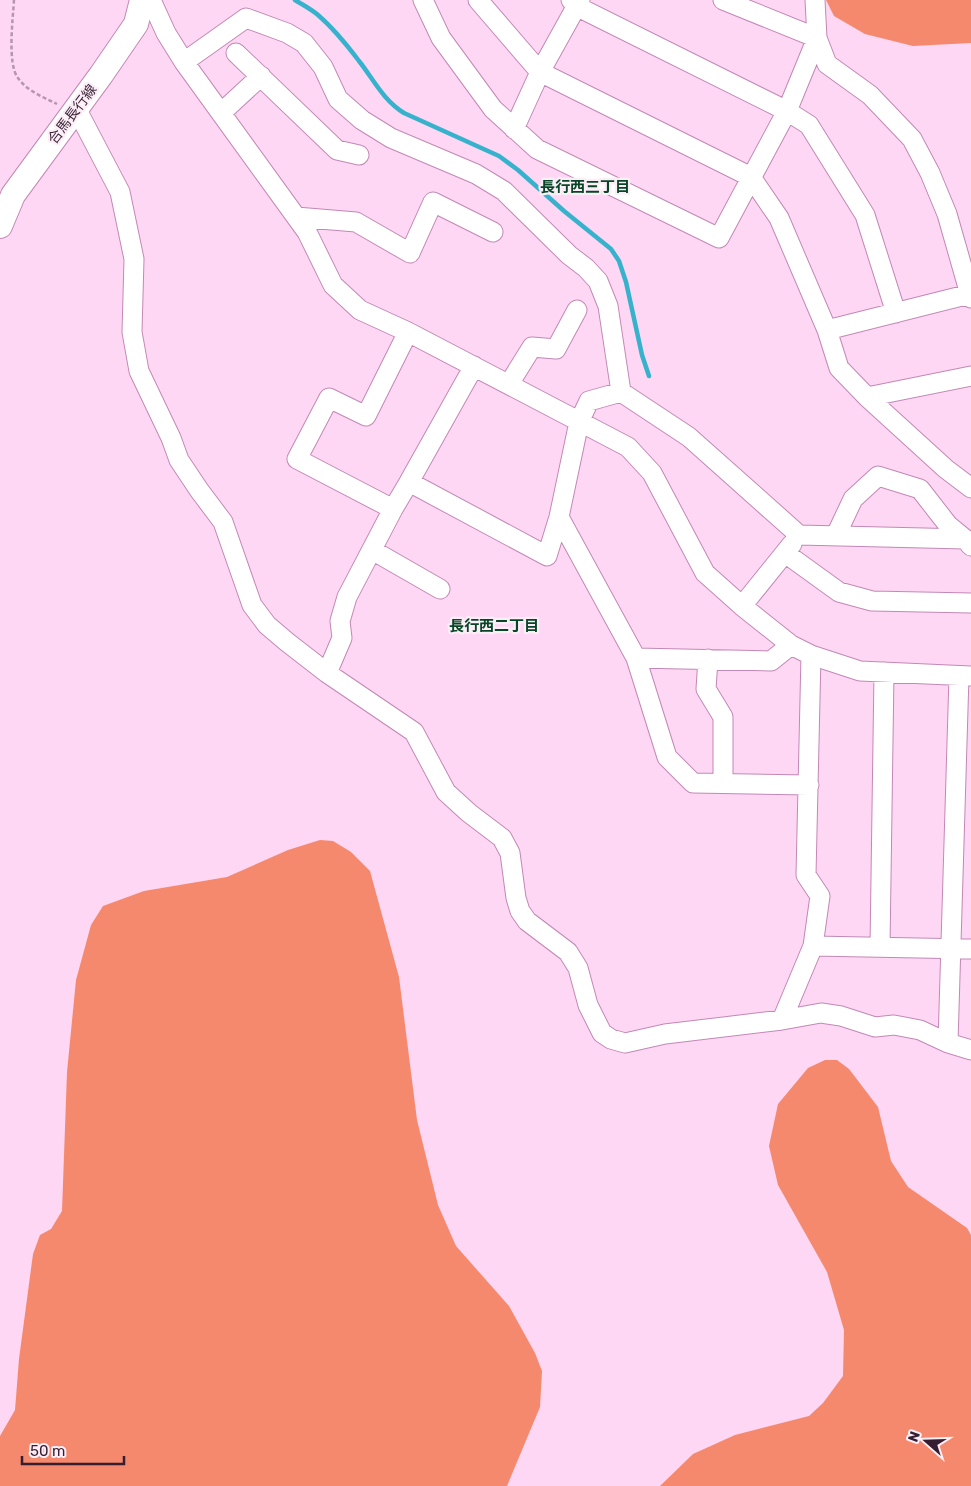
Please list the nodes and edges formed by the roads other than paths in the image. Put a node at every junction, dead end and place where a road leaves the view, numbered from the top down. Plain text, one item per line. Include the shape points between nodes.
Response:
1 (142, 0) edge
2 (150, 0) edge
3 (423, 0) edge
4 (478, 0) edge
5 (723, 0) edge
6 (815, 0) edge
7 (576, 2) edge
8 (750, 5) edge
9 (817, 38) junction
10 (236, 53) dead end
11 (184, 62) junction
12 (540, 72) junction
13 (261, 76) junction
14 (76, 108) junction
15 (787, 111) junction
16 (221, 113) junction
17 (514, 129) junction
18 (359, 155) dead end
19 (751, 177) junction
20 (296, 217) junction
21 (0, 226) edge
22 (493, 232) dead end
23 (970, 296) edge
24 (577, 310) dead end
25 (896, 313) junction
26 (827, 330) junction
27 (408, 332) junction
28 (474, 366) junction
29 (971, 376) edge
30 (509, 384) junction
31 (621, 392) junction
32 (867, 397) junction
33 (579, 422) junction
34 (409, 482) junction
35 (971, 488) edge
36 (393, 509) junction
37 (559, 517) junction
38 (799, 535) junction
39 (836, 535) junction
40 (968, 543) edge
41 (372, 550) junction
42 (785, 553) junction
43 (440, 589) dead end
44 (971, 603) edge
45 (742, 606) junction
46 (791, 645) junction
47 (810, 655) junction
48 (636, 658) junction
49 (708, 660) junction
50 (884, 672) junction
51 (327, 673) junction
52 (965, 676) edge
53 (723, 782) junction
54 (809, 785) junction
55 (813, 946) junction
56 (880, 947) junction
57 (952, 949) junction
58 (971, 949) edge
59 (782, 1020) junction
60 (948, 1043) junction
61 (971, 1050) edge

1 - 14 main road, 合馬長行線 via 136,24
2 - 11 street
3 - 17 street via 441,38 493,109
4 - 12 street
5 - 8 street
6 - 9 street
7 - 12 street
7 - 15 street
8 - 9 street
9 - 15 street
9 - 23 street via 828,64 870,95 912,139 947,214
10 - 13 street
11 - 16 street
11 - 31 street via 246,18 287,33 304,43 324,67 338,99 362,120 391,138 476,174 504,191 598,281 608,306
12 - 17 street
12 - 19 street
13 - 16 street
13 - 18 street via 337,150
14 - 21 main road, 合馬長行線 via 13,195
14 - 51 street via 120,192 134,259 132,332 139,371 179,460 223,522 252,605 267,625
15 - 19 street
15 - 25 street via 808,125 865,215
16 - 20 street
17 - 19 street via 536,149 719,238
19 - 26 street via 779,218
20 - 22 street via 356,222 410,253 433,202
20 - 27 street via 333,285 360,310
23 - 25 street
24 - 30 street via 556,349 532,347
25 - 26 street
26 - 32 street via 839,368
27 - 28 street
27 - 36 street via 366,416 329,398 297,459
28 - 30 street
28 - 34 street
29 - 32 street
30 - 33 street
31 - 33 street via 589,401
31 - 38 street via 689,437
32 - 35 street
33 - 37 street
33 - 45 street via 628,447 652,473 706,572
34 - 36 street
34 - 37 street via 547,556
36 - 41 street
37 - 48 street
38 - 39 street
38 - 42 street
39 - 40 street
39 - 40 street via 853,499 878,476 920,489 948,525
41 - 43 street
41 - 51 street via 347,597 340,621 342,638
42 - 44 street via 839,592 872,601
42 - 45 street
45 - 46 street
46 - 47 street
46 - 49 street via 771,661
47 - 50 street via 860,671
47 - 54 street
48 - 49 street
48 - 53 street via 667,757 693,783
49 - 53 street via 706,689 723,717
50 - 52 street
50 - 56 street
51 - 59 street via 414,732 446,792 502,838 510,852 520,911 527,921 568,952 578,968 588,1005 602,1032 625,1043 665,1034
52 - 57 street
53 - 54 street
54 - 55 street via 806,875 820,896
55 - 56 street
55 - 59 street
56 - 57 street
57 - 58 street
57 - 60 street
59 - 60 street via 821,1013 875,1027 894,1025 920,1030
60 - 61 street

